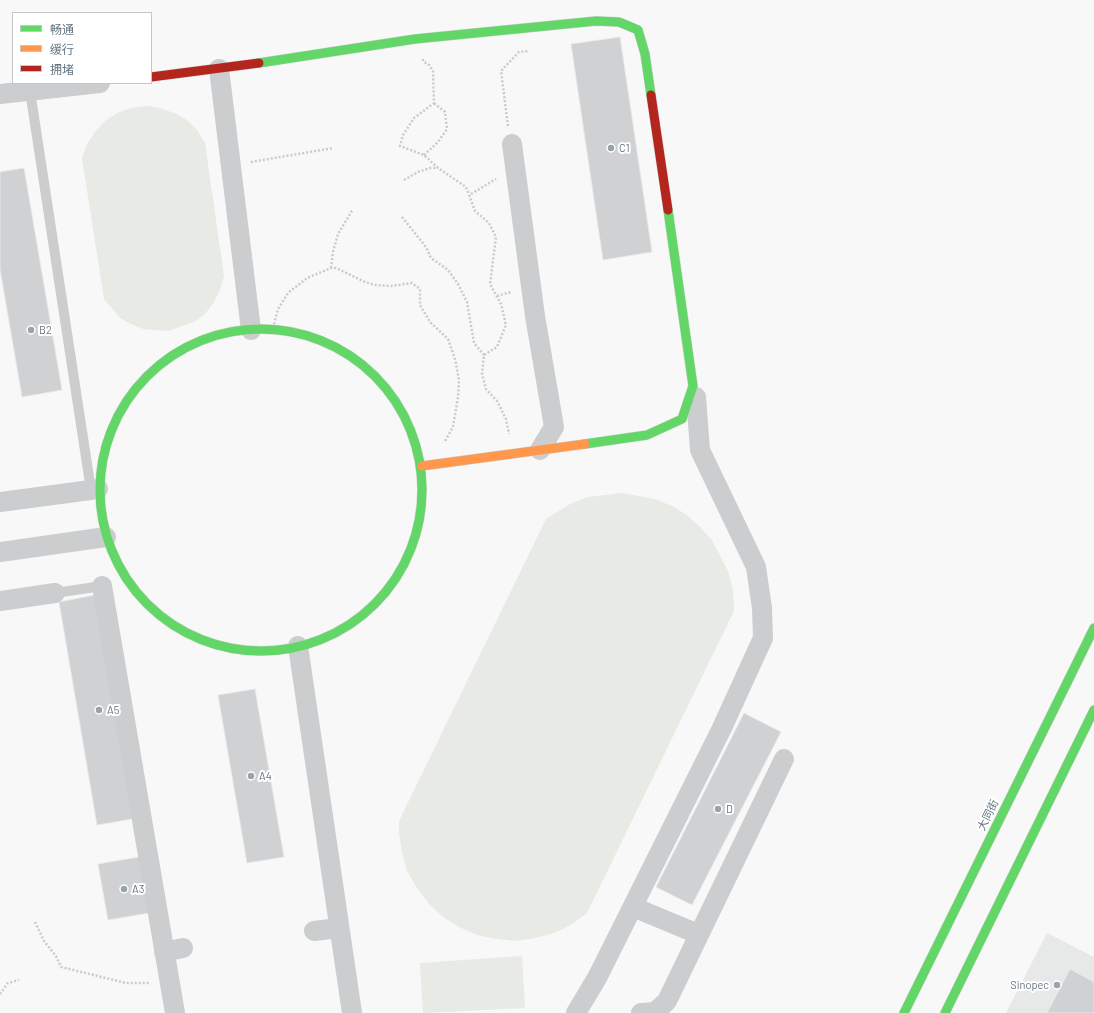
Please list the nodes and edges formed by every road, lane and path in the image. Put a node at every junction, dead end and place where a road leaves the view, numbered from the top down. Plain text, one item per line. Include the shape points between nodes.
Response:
1 (423, 39) junction
2 (534, 50) dead end
3 (219, 69) junction
4 (152, 77) edge
5 (91, 84) edge
6 (30, 91) junction
7 (0, 94) edge
8 (434, 103) junction
9 (512, 144) joint
10 (333, 148) dead end
11 (424, 154) junction
12 (231, 165) junction
13 (438, 168) junction
14 (516, 170) junction
15 (404, 180) dead end
16 (471, 194) dead end
17 (353, 209) dead end
18 (402, 217) dead end
19 (331, 268) junction
20 (273, 328) junction
21 (251, 330) junction
22 (484, 355) junction
23 (696, 397) dead end
24 (444, 443) dead end
25 (540, 450) junction
26 (513, 454) junction
27 (422, 466) junction
28 (95, 489) junction
29 (0, 502) edge
30 (106, 537) junction
31 (0, 552) edge
32 (102, 586) joint
33 (55, 593) joint
34 (0, 601) edge
35 (1094, 628) edge
36 (298, 646) junction
37 (1094, 710) edge
38 (784, 759) dead end
39 (633, 907) junction
40 (35, 922) dead end
41 (339, 928) junction
42 (314, 931) dead end
43 (698, 934) junction
44 (169, 977) junction
45 (19, 980) dead end
46 (0, 994) edge
47 (175, 1013) edge
48 (352, 1013) edge
49 (576, 1013) edge
50 (641, 1013) edge
51 (904, 1013) edge
52 (945, 1013) edge

1 - 3 street
1 - 8 path via 423,61 433,71
1 - 25 street via 619,22 638,30 645,54 693,386 682,419 647,435
2 - 9 path via 519,52 501,71
3 - 4 street
3 - 12 street
5 - 6 street
6 - 7 street
6 - 28 lane
8 - 11 path via 445,112 447,129 438,142
8 - 11 path via 414,118 403,135 400,146
9 - 14 street
10 - 12 path
11 - 13 path
12 - 21 street
13 - 15 path via 424,170
13 - 22 path via 466,187 475,211 489,223 496,237 490,284 500,304 506,325 497,347
14 - 16 path
14 - 25 street via 535,316 554,427
17 - 19 path via 338,234
18 - 22 path via 426,247 431,258 448,270 468,302 474,342
19 - 20 path via 307,278 288,293 278,309
19 - 24 path via 375,285 412,283 420,289 420,305 430,322 441,330 452,346 460,380 453,427
20 - 21 street
20 - 27 street via 329,342 374,372 406,415
21 - 28 street via 223,332 174,353 134,389 108,436
22 - 26 path via 482,374 486,389 497,401 506,419
23 - 39 street via 700,450 756,567 762,608 762,638 722,728
25 - 26 street
26 - 27 street
27 - 36 street via 421,520 402,571 368,612 322,641
28 - 29 street
28 - 30 street
30 - 31 street
30 - 36 street via 130,586 168,624 216,647 270,653
32 - 33 lane
32 - 44 street via 174,950
33 - 34 street
35 - 51 street, 大同街
36 - 41 street
37 - 52 street
38 - 43 street
39 - 43 street
39 - 49 street
40 - 44 path via 61,967 126,983 148,983
41 - 42 street
41 - 48 street
43 - 50 street via 667,1001 655,1012
44 - 47 street
45 - 46 path via 8,983

